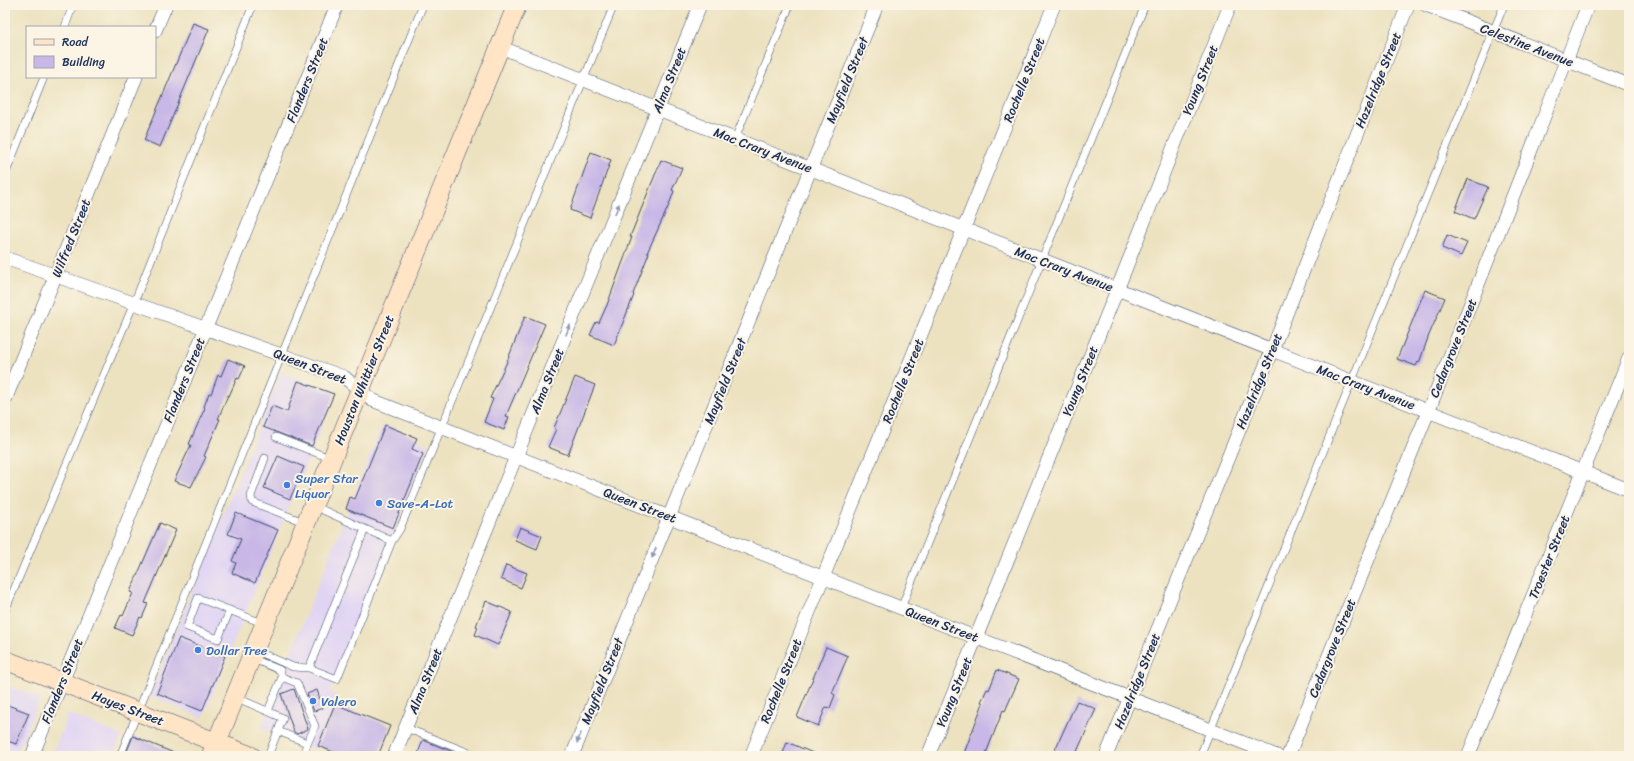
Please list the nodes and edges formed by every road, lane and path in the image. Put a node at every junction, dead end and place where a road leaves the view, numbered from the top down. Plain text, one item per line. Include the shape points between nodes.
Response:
1 (74, 5) edge
2 (166, 5) edge
3 (253, 5) edge
4 (337, 5) edge
5 (423, 5) edge
6 (517, 5) edge
7 (614, 5) edge
8 (700, 5) edge
9 (790, 5) edge
10 (877, 5) edge
11 (1054, 5) edge
12 (1145, 5) edge
13 (1230, 5) edge
14 (1408, 5) edge
15 (1426, 5) edge
16 (1504, 5) edge
17 (1588, 5) edge
18 (65, 26) edge
19 (156, 29) edge
20 (1493, 31) junction
21 (500, 47) junction
22 (1567, 60) junction
23 (44, 78) edge
24 (136, 78) edge
25 (584, 80) junction
26 (1629, 85) edge
27 (658, 109) junction
28 (735, 139) junction
29 (811, 169) junction
30 (5, 175) edge
31 (964, 229) junction
32 (5, 258) edge
33 (1043, 260) junction
34 (56, 275) junction
35 (1117, 290) junction
36 (134, 303) junction
37 (206, 328) junction
38 (1272, 350) junction
39 (283, 355) junction
40 (1629, 358) edge
41 (1352, 382) junction
42 (361, 389) junction
43 (5, 400) edge
44 (1428, 412) junction
45 (441, 428) junction
46 (276, 437) dead end
47 (516, 457) junction
48 (265, 458) dead end
49 (332, 459) junction
50 (1584, 473) junction
51 (1629, 490) edge
52 (313, 506) junction
53 (669, 517) junction
54 (306, 523) junction
55 (365, 529) junction
56 (392, 541) junction
57 (823, 577) junction
58 (186, 593) junction
59 (198, 598) junction
60 (901, 608) junction
61 (230, 610) junction
62 (5, 611) edge
63 (265, 624) junction
64 (976, 638) junction
65 (253, 654) junction
66 (5, 660) edge
67 (309, 668) junction
68 (282, 677) junction
69 (62, 682) junction
70 (235, 697) junction
71 (1130, 698) junction
72 (268, 711) junction
73 (138, 712) junction
74 (406, 728) junction
75 (1210, 730) junction
76 (278, 731) junction
77 (307, 742) junction
78 (214, 749) edge
79 (32, 756) edge
80 (120, 756) edge
81 (251, 756) edge
82 (268, 756) edge
83 (302, 756) edge
84 (394, 756) edge
85 (477, 756) edge
86 (572, 756) edge
87 (751, 756) edge
88 (928, 756) edge
89 (1106, 756) edge
90 (1200, 756) edge
91 (1277, 756) edge
92 (1288, 756) edge
93 (1468, 756) edge

1 - 18 lane
2 - 19 street
3 - 36 lane
4 - 37 street, Flanders Street
5 - 39 lane
6 - 21 street, Houston Whittier Street
7 - 25 lane
8 - 27 street, Alma Street
9 - 28 lane
10 - 29 street, Mayfield Street
11 - 31 street, Rochelle Street
12 - 33 lane
13 - 35 street, Young Street
14 - 38 street, Hazelridge Street
15 - 20 street, Celestine Avenue
16 - 20 lane
17 - 22 street, Cedargrove Street
20 - 22 street, Celestine Avenue
20 - 41 lane
21 - 25 street, Mac Crary Avenue
21 - 42 street, Houston Whittier Street
22 - 26 street, Celestine Avenue
22 - 44 street, Cedargrove Street
23 - 30 lane
24 - 34 street, Wilfred Street
25 - 27 street, Mac Crary Avenue
25 - 45 lane
27 - 28 street, Mac Crary Avenue
47 -> 27 street, Alma Street
28 - 29 street, Mac Crary Avenue
29 - 31 street, Mac Crary Avenue
29 - 53 street, Mayfield Street
31 - 33 street, Mac Crary Avenue
31 - 57 street, Rochelle Street
32 - 34 street, Queen Street
33 - 35 street, Mac Crary Avenue
33 - 60 lane
34 - 36 street, Queen Street
34 - 43 street, Wilfred Street
35 - 38 street, Mac Crary Avenue
35 - 64 street, Young Street
36 - 37 street, Queen Street
36 - 62 lane
37 - 39 street, Queen Street
37 - 69 street, Flanders Street
38 - 41 street, Mac Crary Avenue
38 - 71 street, Hazelridge Street
39 - 42 street, Queen Street via 344,376
39 - 58 lane
40 - 50 street, Troester Street
41 - 44 street, Mac Crary Avenue
41 - 75 lane
42 - 45 street, Queen Street via 372,400
42 - 49 street, Houston Whittier Street
44 - 50 street, Mac Crary Avenue
44 - 92 street, Cedargrove Street
45 - 47 street, Queen Street
45 - 56 lane via 400,529
46 - 49 lane
47 - 53 street, Queen Street
47 - 74 street, Alma Street
48 - 54 lane via 251,496 252,502
49 - 52 street, Houston Whittier Street
50 - 51 street, Mac Crary Avenue
50 - 93 street, Troester Street
52 - 54 street, Houston Whittier Street
52 - 55 lane
53 - 57 street, Queen Street
53 -> 86 street, Mayfield Street
54 - 63 street, Houston Whittier Street
55 - 56 lane
55 - 67 lane
56 - 67 lane via 336,679
57 - 60 street, Queen Street
57 - 87 street, Rochelle Street
58 - 59 lane
58 - 73 lane
59 - 61 lane
59 - 61 lane via 187,627 218,639
60 - 64 street, Queen Street
61 - 63 lane
63 - 65 street, Houston Whittier Street
64 - 71 street, Queen Street
64 - 88 street, Young Street
65 - 67 lane
65 - 68 lane via 280,670
65 - 70 street, Houston Whittier Street
66 - 69 street, Hayes Street
68 - 72 lane
68 - 77 lane via 297,683 314,726
69 - 73 street, Hayes Street
69 - 79 street, Flanders Street
70 - 72 lane
70 - 78 street, Houston Whittier Street
71 - 75 street, Queen Street
71 - 89 street, Hazelridge Street
72 - 76 lane via 283,718
73 - 78 street, Hayes Street
73 - 80 lane
74 - 84 street, Alma Street
74 - 85 lane
75 - 90 lane
75 - 91 street, Queen Street
76 - 77 lane
76 - 82 lane
77 - 83 lane
78 - 81 street, Hayes Street

